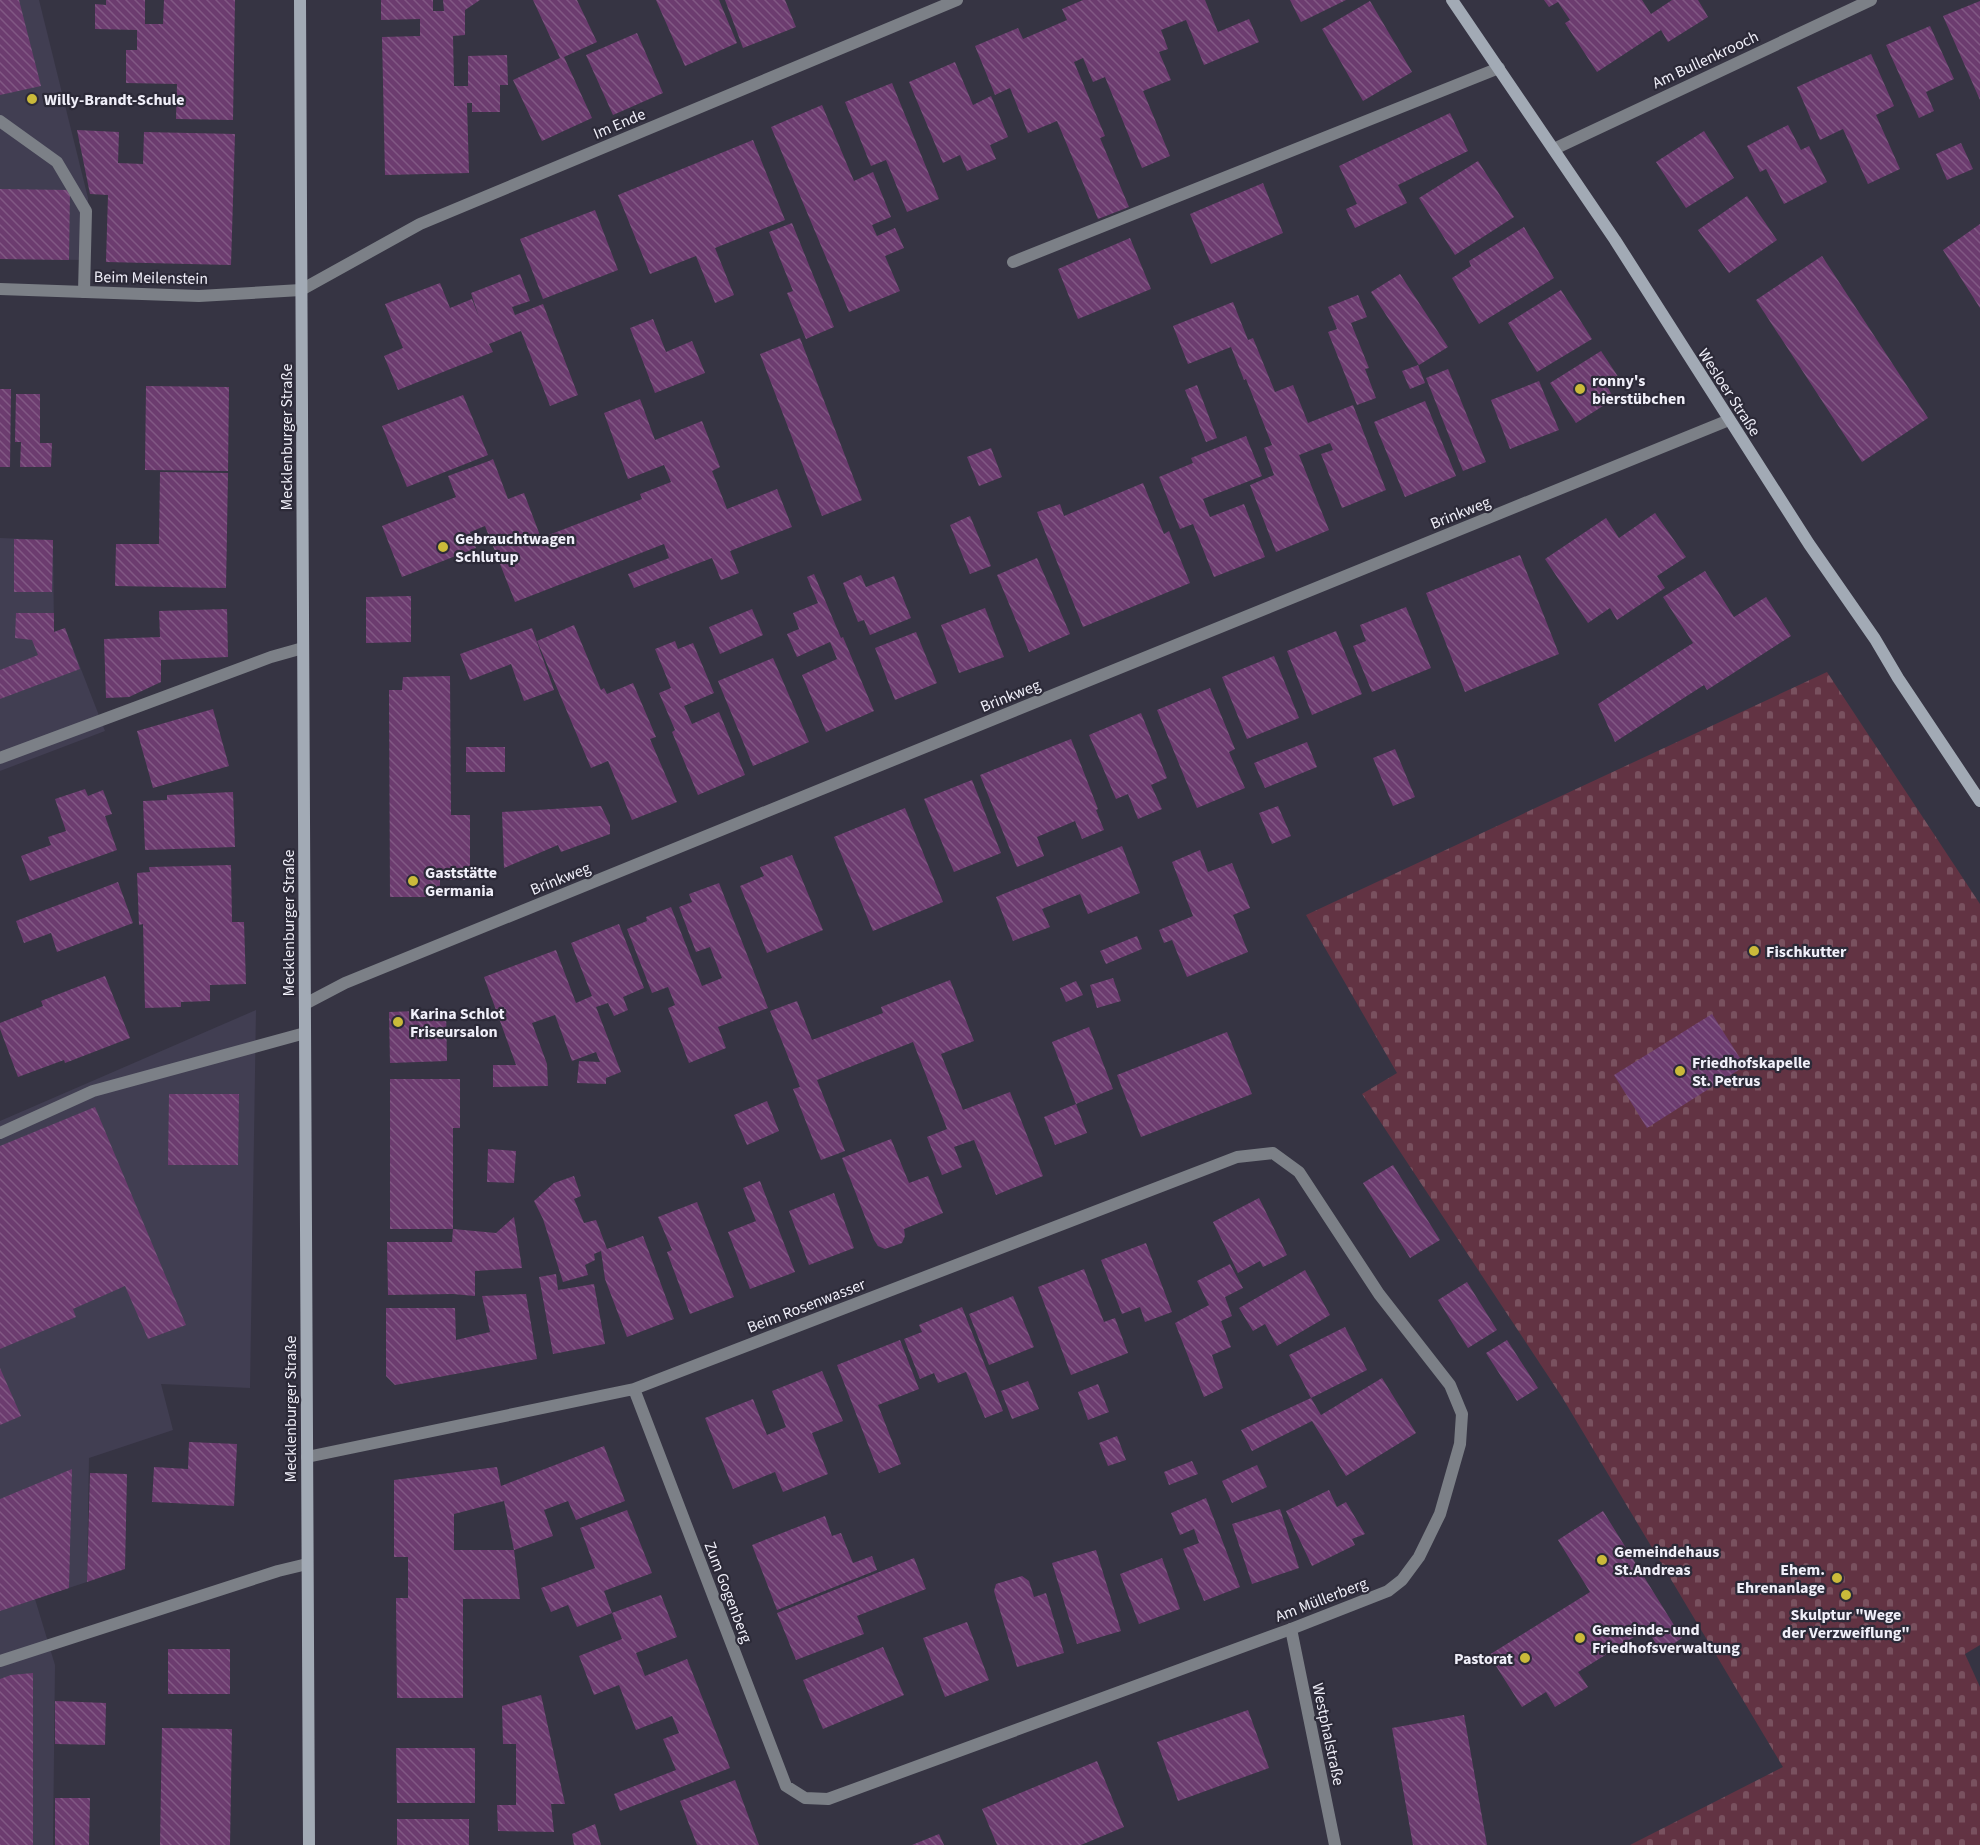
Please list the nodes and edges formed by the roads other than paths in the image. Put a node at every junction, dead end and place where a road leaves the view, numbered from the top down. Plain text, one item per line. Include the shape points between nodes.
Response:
1 (300, 0) edge
2 (957, 0) edge
3 (1452, 0) edge
4 (1871, 0) edge
5 (1499, 68) junction
6 (0, 121) edge
7 (1554, 148) junction
8 (1013, 262) dead end
9 (0, 290) edge
10 (301, 290) junction
11 (84, 292) junction
12 (1729, 420) junction
13 (303, 648) junction
14 (0, 758) edge
15 (1980, 801) edge
16 (305, 1004) junction
17 (305, 1033) junction
18 (0, 1133) edge
19 (1299, 1172) joint
20 (634, 1389) junction
21 (307, 1457) junction
22 (307, 1564) junction
23 (1291, 1629) junction
24 (0, 1660) edge
25 (805, 1798) joint
26 (309, 1845) edge
27 (1335, 1845) edge

1 - 10 street, Mecklenburger Straße
2 - 10 street, Im Ende via 420,224
3 - 5 street, Wesloer Straße
4 - 7 street, Am Bullenkrooch
5 - 7 street, Wesloer Straße
5 - 8 street
6 - 11 street via 57,162 86,211
7 - 12 street, Wesloer Straße
9 - 11 street, Beim Meilenstein
10 - 11 street, Beim Meilenstein via 199,296
10 - 13 street, Mecklenburger Straße
12 - 15 street, Wesloer Straße
12 - 16 street, Brinkweg via 345,983
13 - 14 street
13 - 16 street, Mecklenburger Straße
16 - 17 street, Mecklenburger Straße
17 - 18 street via 93,1091
17 - 21 street, Mecklenburger Straße
19 - 20 street, Beim Rosenwasser via 1273,1153 1238,1157
19 - 23 street, Am Müllerberg via 1379,1294 1450,1385 1462,1414 1460,1444 1440,1514 1419,1557 1402,1580 1388,1591
20 - 21 street, Beim Rosenwasser
20 - 25 street, Zum Gogenberg via 786,1786
21 - 22 street, Mecklenburger Straße
22 - 24 street
22 - 26 street, Mecklenburger Straße
23 - 25 street, Am Müllerberg via 828,1799
23 - 27 street, Westphalstraße

